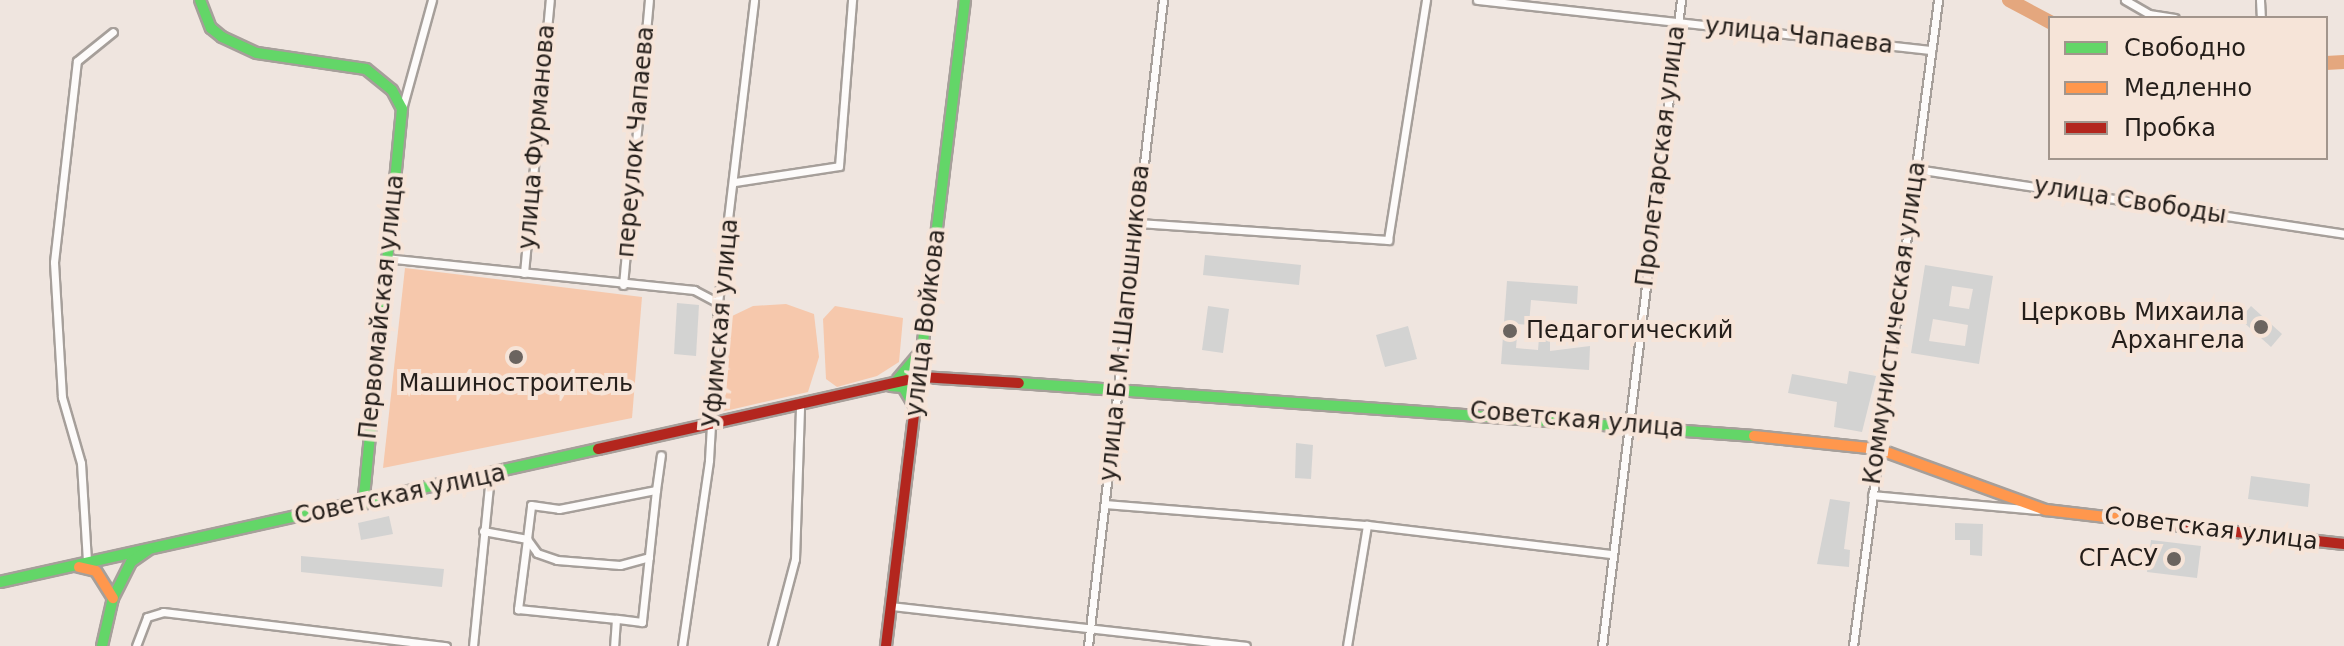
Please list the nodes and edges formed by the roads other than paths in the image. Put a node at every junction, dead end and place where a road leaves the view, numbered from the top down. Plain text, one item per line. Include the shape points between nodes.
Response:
1 (200, 0) edge
2 (432, 0) edge
3 (550, 0) edge
4 (649, 0) edge
5 (754, 0) edge
6 (852, 0) edge
7 (965, 0) edge
8 (1163, 0) edge
9 (1426, 0) edge
10 (1477, 0) edge
11 (1681, 0) edge
12 (2125, 0) edge
13 (1938, 1) edge
14 (2162, 16) edge
15 (1678, 23) junction
16 (113, 32) dead end
17 (1931, 50) junction
18 (402, 109) junction
19 (1916, 169) junction
20 (735, 182) junction
21 (1138, 223) junction
22 (2344, 234) edge
23 (385, 258) junction
24 (524, 273) junction
25 (623, 285) junction
26 (718, 303) junction
27 (924, 342) junction
28 (921, 377) junction
29 (885, 386) junction
30 (1119, 386) junction
31 (800, 407) junction
32 (916, 410) junction
33 (1628, 422) junction
34 (712, 425) junction
35 (1878, 449) junction
36 (661, 455) dead end
37 (490, 475) junction
38 (656, 490) junction
39 (1872, 495) junction
40 (363, 504) junction
41 (1105, 504) junction
42 (2046, 510) junction
43 (1367, 525) junction
44 (483, 531) junction
45 (527, 539) junction
46 (2344, 544) edge
47 (153, 547) junction
48 (1611, 554) junction
49 (649, 557) junction
50 (87, 561) junction
51 (62, 568) junction
52 (0, 582) edge
53 (113, 598) junction
54 (891, 606) junction
55 (616, 619) junction
56 (1090, 628) junction
57 (372, 642) edge
58 (102, 646) edge
59 (136, 646) edge
60 (446, 646) edge
61 (473, 646) edge
62 (614, 646) edge
63 (682, 646) edge
64 (772, 646) edge
65 (886, 646) edge
66 (1088, 646) edge
67 (1246, 646) edge
68 (1347, 646) edge
69 (1602, 646) edge
70 (1853, 646) edge

1 - 18 main road via 211,28 257,53 366,69 392,90
2 - 18 street, Первомайская улица
3 - 24 street, улица Фурманова
4 - 25 street, переулок Чапаева
5 - 20 street, Уфимская улица
6 - 20 street via 839,166
7 - 27 main road, улица Войкова
8 - 21 street, улица Б.М.Шапошникова
9 - 21 street via 1388,240
10 - 15 street, улица Чапаева
11 - 15 street, Пролетарская улица
12 - 14 street
13 - 17 street, Коммунистическая улица
15 - 17 street, улица Чапаева
15 - 33 street, Пролетарская улица
16 - 50 street via 77,61 54,262 62,397 81,463
17 - 19 street, Коммунистическая улица
18 - 23 main road, Первомайская улица
19 - 22 street, улица Свободы
19 - 35 street, Коммунистическая улица
20 - 26 street, Уфимская улица
21 - 30 street, улица Б.М.Шапошникова
23 - 24 street
23 - 40 main road, Первомайская улица
24 - 25 street
25 - 26 street via 694,290
26 - 34 street, Уфимская улица
27 - 28 main road, улица Войкова
27 - 29 main road via 908,374
28 - 29 main road, Советская улица
28 - 30 main road, Советская улица
28 - 32 main road, улица Войкова
29 - 31 main road, Советская улица
29 - 32 main road via 903,387
30 - 33 main road, Советская улица
30 - 41 street, улица Б.М.Шапошникова
31 - 34 main road, Советская улица
31 - 64 street via 795,559
32 - 54 main road, улица Войкова
33 - 35 main road, Советская улица
33 - 48 street, Пролетарская улица
34 - 37 main road, Советская улица
34 - 63 street, Уфимская улица
35 - 39 street, Коммунистическая улица
35 - 42 main road, Советская улица
36 - 38 street
37 - 40 main road, Советская улица
37 - 44 street
38 - 45 street via 559,509 531,505
38 - 49 street
39 - 42 street
39 - 70 street, Коммунистическая улица
40 - 47 main road, Советская улица
41 - 43 street
41 - 56 street, улица Б.М.Шапошникова
42 - 46 main road, Советская улица
43 - 48 street
43 - 68 street
44 - 45 street
44 - 61 street
45 - 49 street via 537,553 557,560 620,565
45 - 55 street via 518,609
47 - 50 main road, Советская улица
47 - 53 main road via 131,562
48 - 69 street, Пролетарская улица
49 - 55 street via 642,622
50 - 51 main road, Советская улица
51 - 52 main road, Советская улица
51 - 53 main road via 96,571
53 - 58 main road
54 - 56 street
54 - 65 main road, улица Войкова
55 - 62 street
56 - 66 street, улица Б.М.Шапошникова
56 - 67 street
57 - 59 street via 163,612 139,628
57 - 60 street

